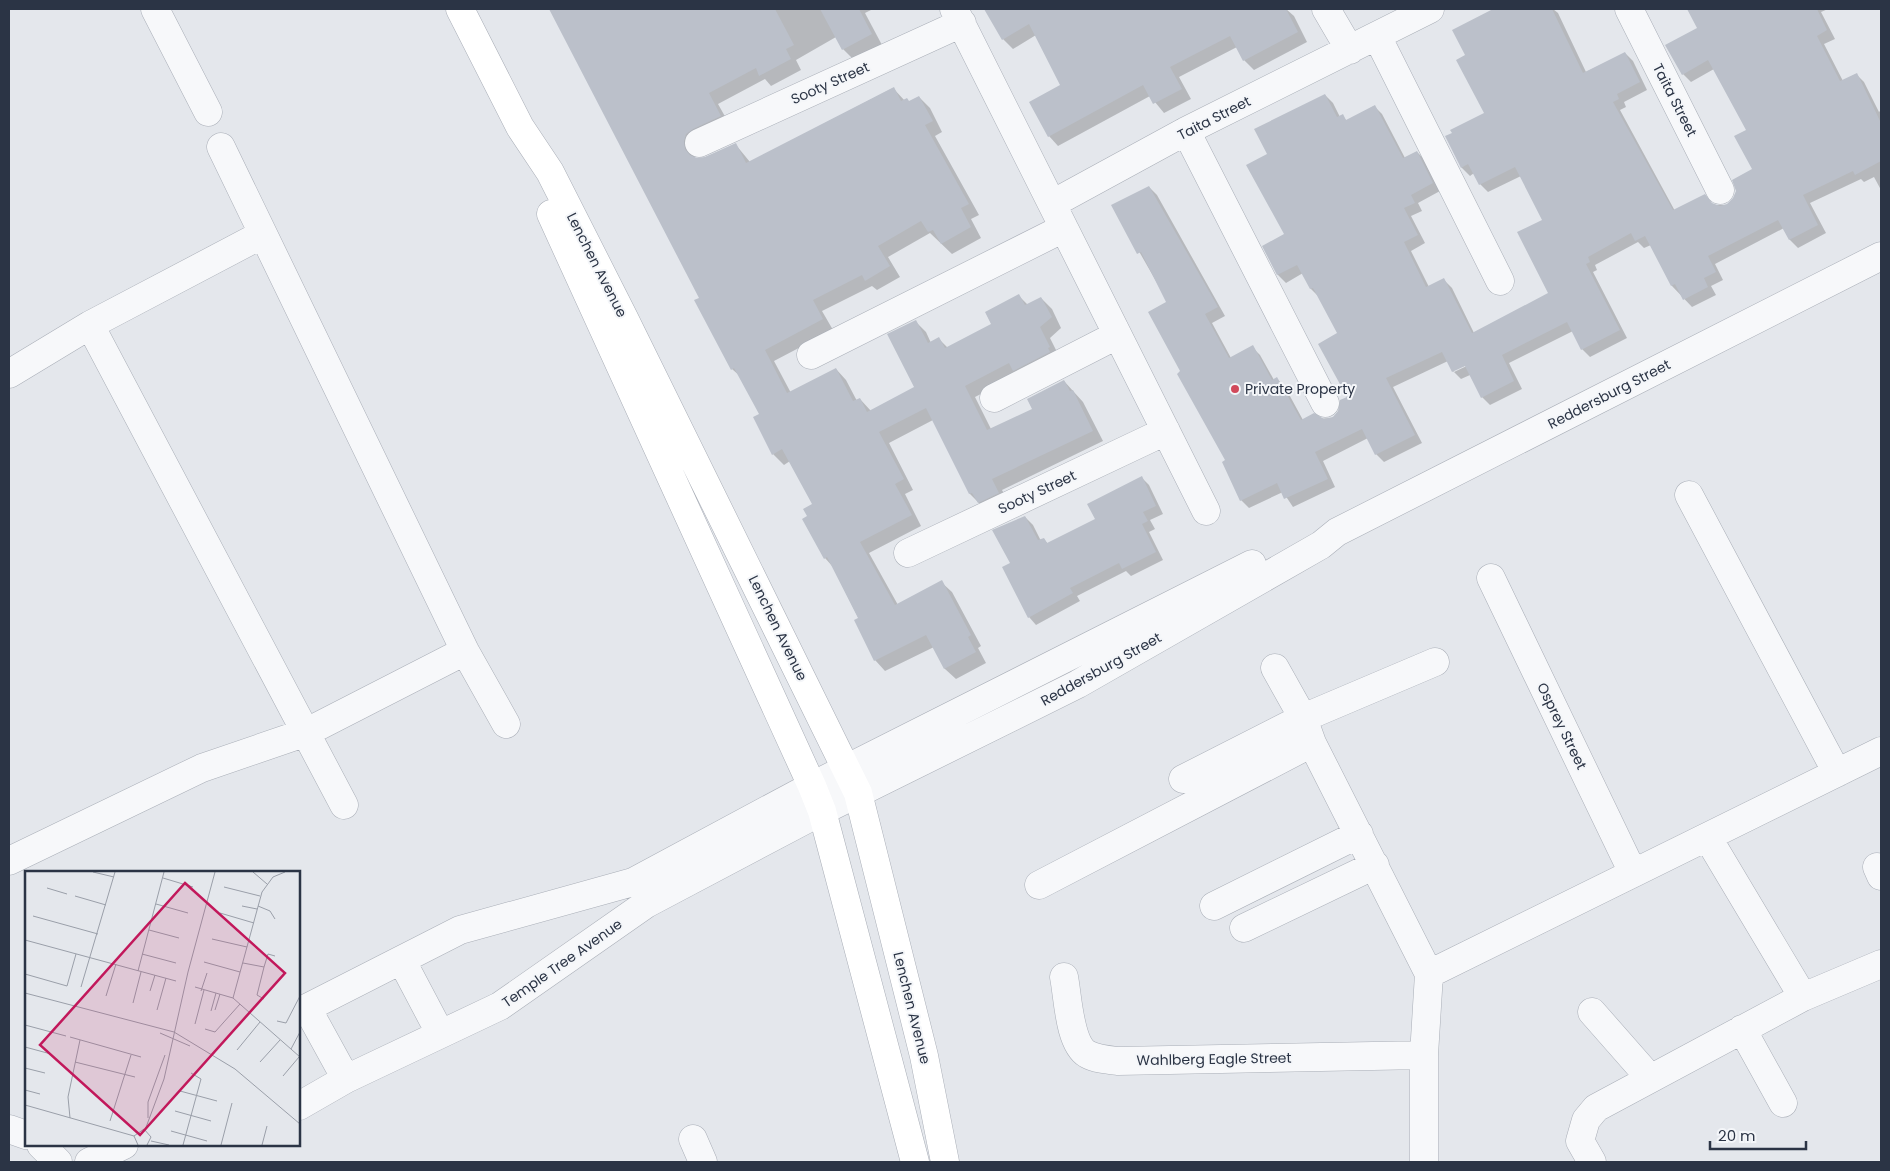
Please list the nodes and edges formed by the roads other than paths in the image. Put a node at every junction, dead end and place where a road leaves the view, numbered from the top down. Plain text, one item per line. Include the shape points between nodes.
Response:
1 (155, 9) edge
2 (460, 9) edge
3 (1326, 9) edge
4 (1430, 9) edge
5 (1629, 9) edge
6 (958, 16) edge
7 (1378, 36) junction
8 (1350, 50) junction
9 (208, 112) dead end
10 (520, 128) junction
11 (1186, 131) junction
12 (699, 143) dead end
13 (221, 147) dead end
14 (1720, 190) dead end
15 (1058, 216) junction
16 (263, 234) junction
17 (1881, 256) edge
18 (1500, 281) dead end
19 (90, 325) junction
20 (1117, 335) junction
21 (811, 355) dead end
22 (9, 374) edge
23 (994, 398) dead end
24 (1325, 403) dead end
25 (1166, 431) junction
26 (1689, 495) dead end
27 (1206, 511) dead end
28 (1337, 532) junction
29 (908, 553) dead end
30 (1491, 578) dead end
31 (464, 650) junction
32 (1435, 662) dead end
33 (1275, 668) dead end
34 (506, 724) dead end
35 (1308, 730) junction
36 (307, 732) junction
37 (1881, 751) edge
38 (847, 768) junction
39 (1837, 773) junction
40 (1183, 779) dead end
41 (858, 793) junction
42 (817, 799) junction
43 (344, 805) dead end
44 (1360, 834) junction
45 (1708, 838) junction
46 (9, 861) edge
47 (1375, 865) junction
48 (1633, 873) junction
49 (1039, 885) dead end
50 (1214, 906) dead end
51 (1244, 928) dead end
52 (402, 961) junction
53 (1881, 964) edge
54 (1429, 974) junction
55 (1064, 977) dead end
56 (1803, 997) junction
57 (303, 1010) edge
58 (1592, 1012) dead end
59 (1742, 1029) junction
60 (440, 1034) junction
61 (1424, 1062) junction
62 (1185, 1073) dead end
63 (1650, 1078) junction
64 (346, 1079) junction
65 (1783, 1103) dead end
66 (300, 1105) edge
67 (9, 1129) edge
68 (25, 1135) edge
69 (43, 1146) edge
70 (122, 1146) edge
71 (58, 1162) edge
72 (89, 1162) edge
73 (915, 1162) edge
74 (945, 1162) edge
75 (1424, 1162) edge
76 (1592, 1162) edge

1 - 9 street
2 - 10 main road, Lenchen Avenue
3 - 8 street
4 - 7 street, Taita Street
5 - 14 street, Taita Street
6 - 12 street, Sooty Street
6 - 15 street, Sooty Street
7 - 8 street, Taita Street
7 - 18 street
8 - 11 street, Taita Street
10 - 38 main road, Lenchen Avenue via 550,172 585,240
10 - 42 main road, Lenchen Avenue via 536,180
11 - 15 street, Taita Street
11 - 24 street
13 - 16 street
15 - 20 street, Sooty Street
15 - 21 street
16 - 19 street
16 - 31 street
17 - 28 street, Reddersburg Street
19 - 22 street
19 - 36 street
20 - 23 street
20 - 25 street, Sooty Street
25 - 27 street, Sooty Street
25 - 29 street, Sooty Street
26 - 39 street
28 - 38 street, Reddersburg Street via 1313,535 1278,551
28 - 41 street, Reddersburg Street via 1321,545 1078,684
30 - 48 street, Osprey Street
31 - 34 street
31 - 36 street
32 - 35 street
33 - 35 street
35 - 40 street
35 - 44 street
35 - 49 street
36 - 43 street
36 - 46 street via 202,768
37 - 39 street
38 - 41 main road, Lenchen Avenue
38 - 42 street, Reddersburg Street
39 - 45 street
41 - 42 street, Reddersburg Street
41 - 74 main road, Lenchen Avenue via 924,1056
42 - 52 street via 633,882 460,930
42 - 60 street, Temple Tree Avenue via 646,904 513,998
42 - 73 main road, Lenchen Avenue
44 - 47 street
44 - 50 street
45 - 48 street
45 - 56 street
47 - 51 street
47 - 54 street
48 - 54 street
52 - 57 street
52 - 60 street
53 - 56 street
54 - 61 street
55 - 61 street, Wahlberg Eagle Street via 1077,1043 1086,1053 1101,1058 1118,1061
56 - 59 street
57 - 64 street
58 - 63 street
59 - 63 street
59 - 65 street
60 - 64 street, Temple Tree Avenue
61 - 62 street, Wahlberg Eagle Street
61 - 75 street
63 - 76 street via 1596,1108 1586,1120 1580,1141
64 - 66 street, Temple Tree Avenue
67 - 68 street
69 - 71 street
70 - 72 street

